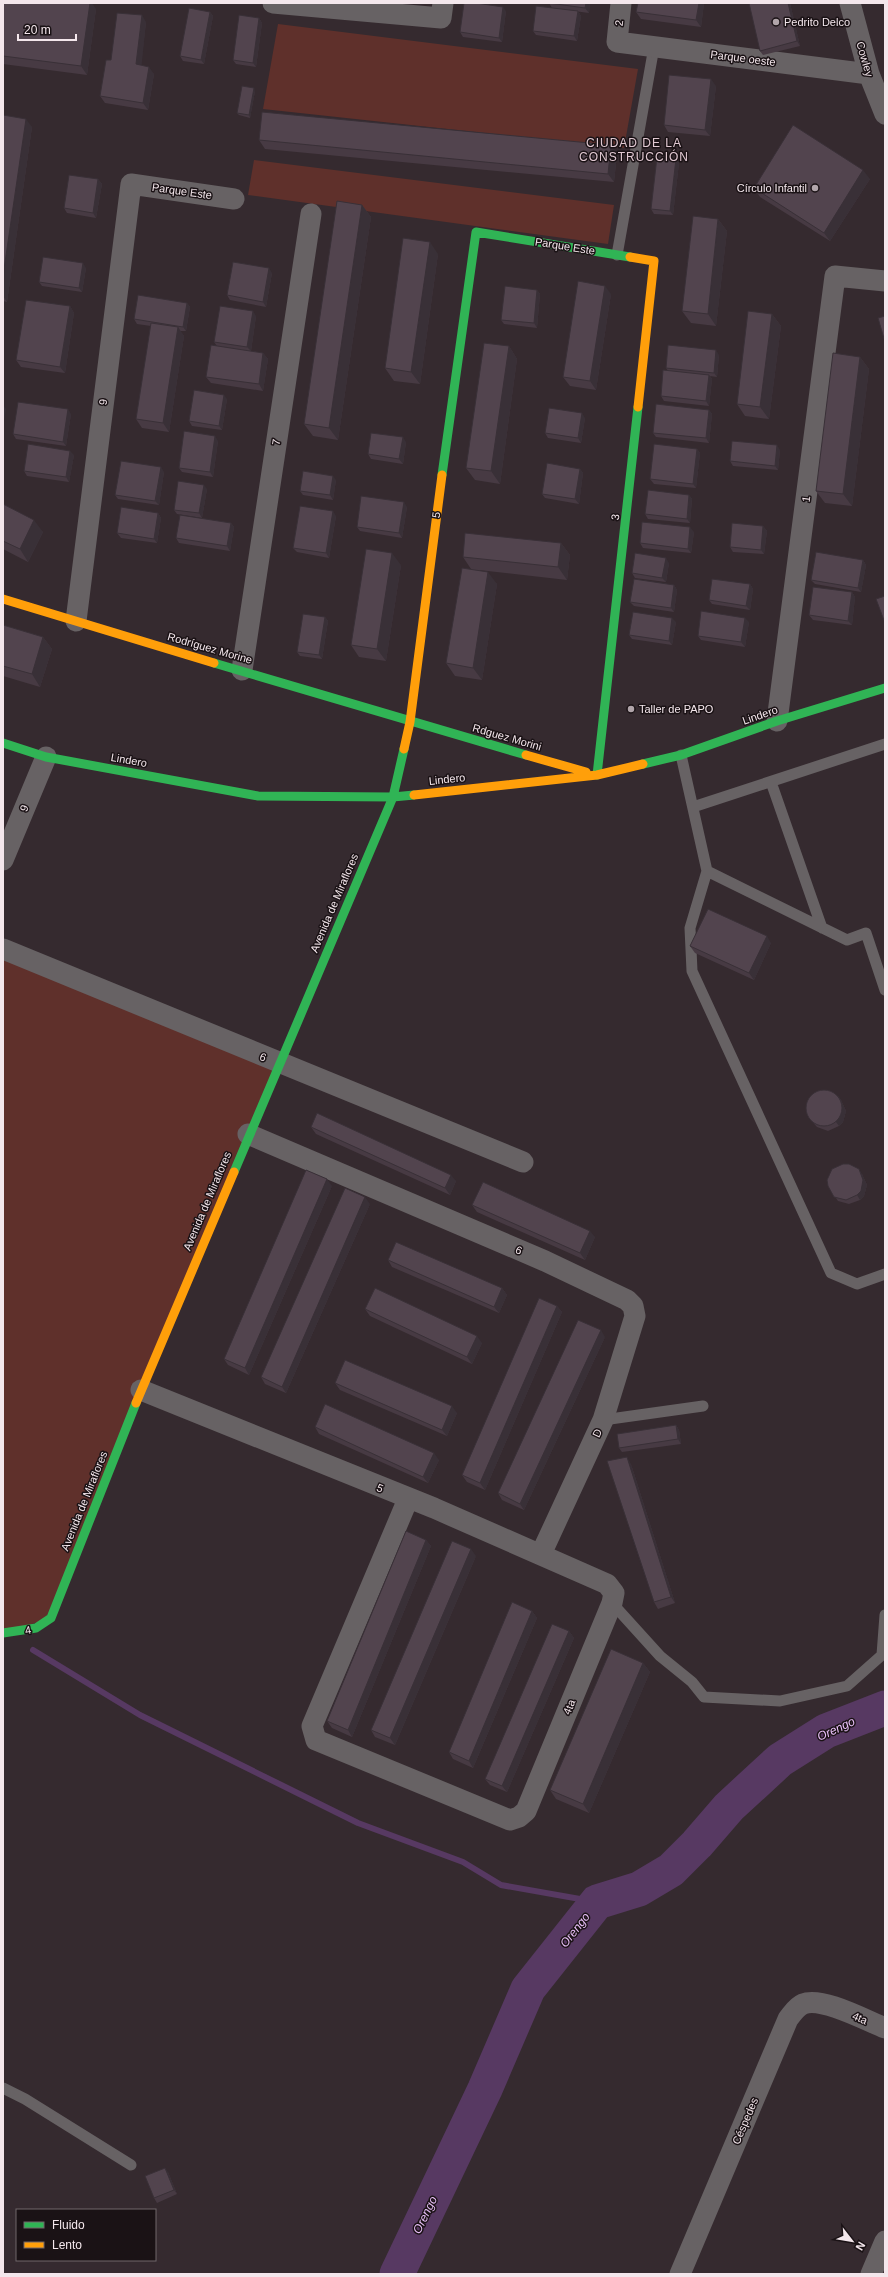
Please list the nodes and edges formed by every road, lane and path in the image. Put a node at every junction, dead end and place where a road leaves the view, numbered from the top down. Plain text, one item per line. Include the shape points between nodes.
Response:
1 (621, 3) edge
2 (850, 3) edge
3 (273, 4) edge
4 (442, 10) edge
5 (617, 42) joint
6 (654, 47) junction
7 (868, 74) junction
8 (885, 114) edge
9 (131, 184) joint
10 (234, 199) dead end
11 (311, 214) dead end
12 (476, 232) joint
13 (617, 255) junction
14 (654, 261) joint
15 (885, 281) edge
16 (3, 599) edge
17 (76, 621) junction
18 (242, 670) junction
19 (885, 688) edge
20 (777, 721) junction
21 (410, 722) junction
22 (3, 743) edge
23 (885, 744) edge
24 (681, 755) junction
25 (46, 757) junction
26 (597, 775) junction
27 (771, 782) junction
28 (393, 797) junction
29 (692, 807) junction
30 (3, 860) edge
31 (707, 871) junction
32 (822, 928) junction
33 (3, 949) edge
34 (885, 990) edge
35 (278, 1063) junction
36 (248, 1134) junction
37 (523, 1162) dead end
38 (885, 1274) edge
39 (633, 1306) joint
40 (141, 1390) junction
41 (704, 1406) dead end
42 (603, 1420) junction
43 (408, 1499) junction
44 (542, 1554) junction
45 (613, 1598) junction
46 (885, 1615) edge
47 (51, 1618) joint
48 (3, 1633) edge
49 (835, 2007) joint
50 (885, 2028) edge
51 (3, 2088) edge
52 (132, 2165) dead end
53 (885, 2241) edge
54 (680, 2274) edge
55 (871, 2274) edge

1 - 5 street, 2
2 - 7 street, Cowley
3 - 4 street
5 - 6 street, Parque oeste
6 - 7 street, Parque oeste
6 - 13 lane
7 - 8 street, Cowley
9 - 10 street, Parque Este
9 - 17 street, 9
11 - 18 street, 7
12 - 13 street, Parque Este
12 - 21 street, 5
13 - 14 street, Parque Este
14 - 26 street, 3
15 - 20 street, 1 via 835,276
16 - 17 street, Rodríguez Morine
17 - 18 street, Rodríguez Morine
18 - 21 street, Rodríguez Morine
19 - 20 street, Lindero
20 - 24 street, Lindero
21 - 26 street, Rdguez Morini
21 - 28 street, 5
22 - 25 street, Lindero
23 - 27 lane
24 - 26 street, Lindero
24 - 29 lane
25 - 28 street, Lindero via 258,796
25 - 30 street, 9
26 - 28 street, Lindero
27 - 29 lane
27 - 32 lane
28 - 35 street, Avenida de Miraflores
29 - 31 lane
31 - 32 lane
31 - 38 lane via 690,928 692,972 831,1273 857,1284
32 - 34 lane via 846,940 866,934
33 - 35 street, 6
35 - 36 street, Avenida de Miraflores
35 - 37 street, 6
36 - 39 street, 6 via 545,1261 628,1300
36 - 40 street, Avenida de Miraflores
39 - 42 street, D via 635,1316
40 - 43 street, 5
40 - 47 street, Avenida de Miraflores
41 - 42 lane
42 - 44 street, D
43 - 44 street, 5
43 - 45 street, 4ta via 312,1726 316,1740 510,1820 519,1817 526,1811
44 - 45 street, 5 via 607,1584
45 - 46 lane via 660,1656 692,1682 704,1697 780,1701 847,1686 882,1655
47 - 48 street, 4 via 36,1628
49 - 50 street, 4ta
49 - 54 street, Céspedes via 805,2003 796,2008 788,2019
51 - 52 lane
53 - 55 street

